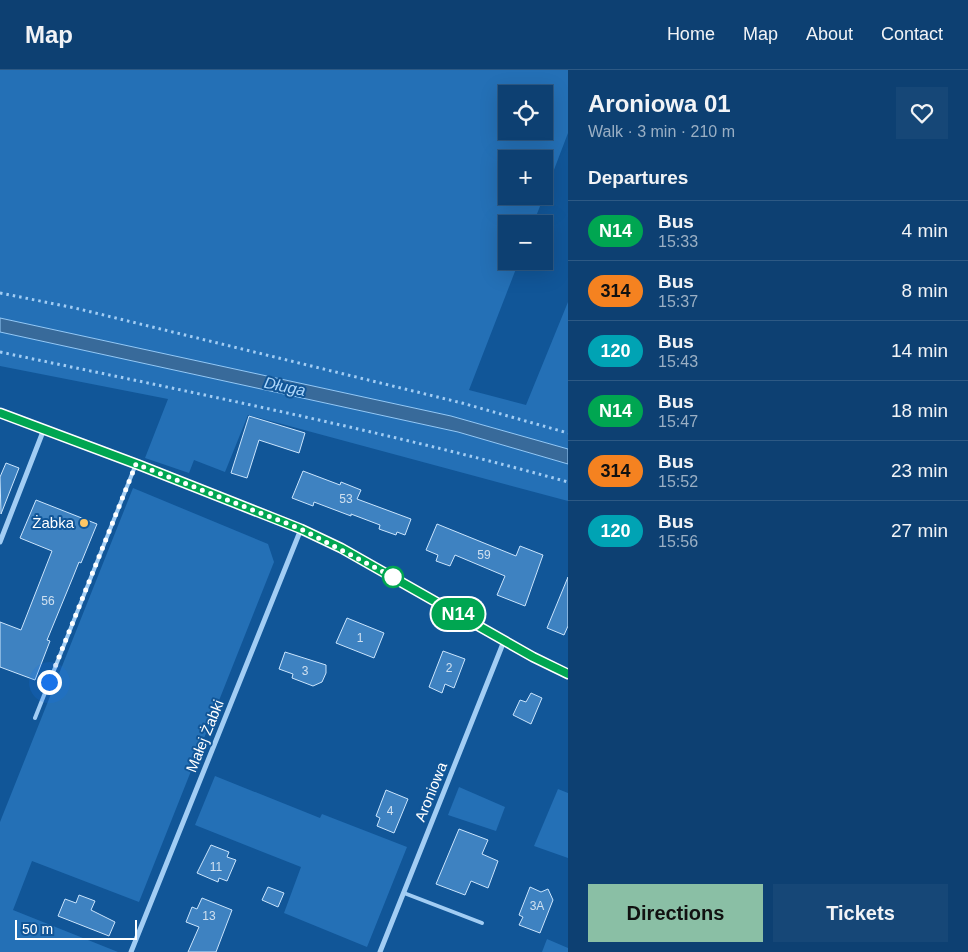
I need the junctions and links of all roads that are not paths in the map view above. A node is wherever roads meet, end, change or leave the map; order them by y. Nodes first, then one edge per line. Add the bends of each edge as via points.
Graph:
1 (0, 413) edge
2 (44, 429) junction
3 (136, 464) junction
4 (301, 529) junction
5 (0, 542) edge
6 (504, 641) junction
7 (568, 674) edge
8 (35, 718) dead end
9 (404, 893) junction
10 (482, 923) dead end
11 (131, 952) edge
12 (380, 952) edge

1 - 2 street
2 - 3 street
2 - 5 street
3 - 4 street
3 - 8 lane
4 - 6 street via 341,548
4 - 11 street, Małej Żabki
6 - 7 street
6 - 9 street, Aroniowa
9 - 10 lane
9 - 12 street, Aroniowa

